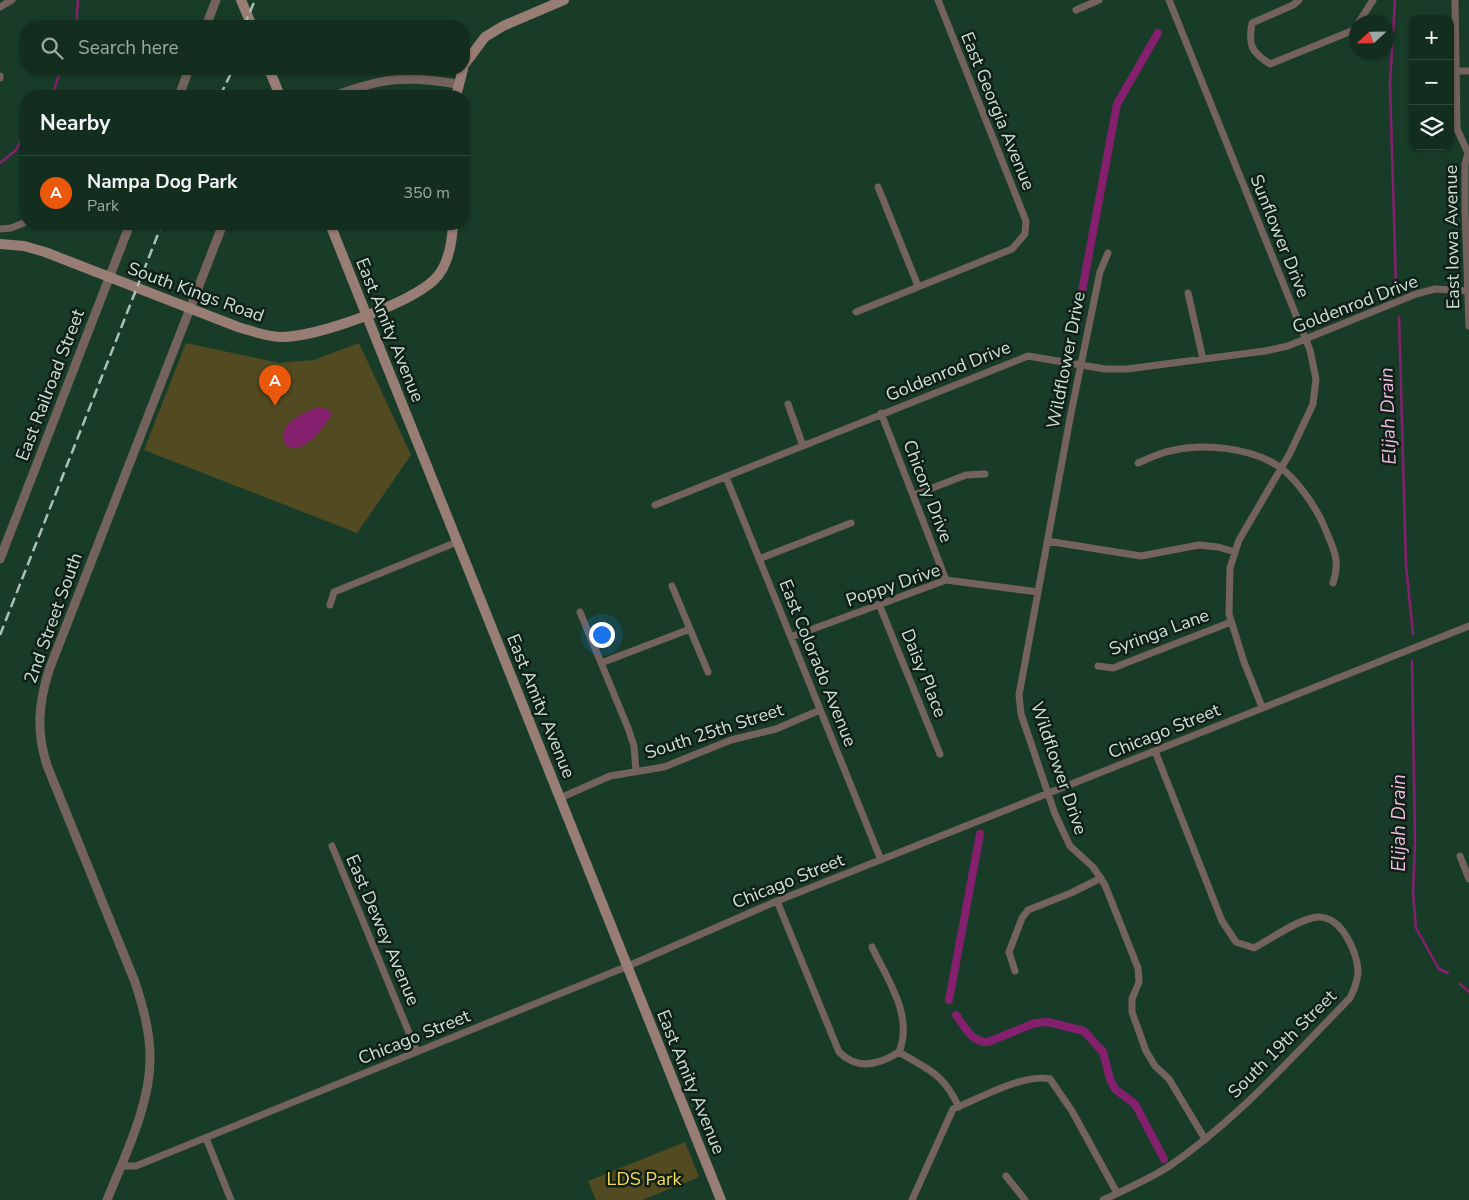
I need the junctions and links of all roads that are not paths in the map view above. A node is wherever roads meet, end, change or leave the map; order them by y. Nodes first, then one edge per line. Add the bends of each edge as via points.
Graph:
1 (12, 0) edge
2 (216, 0) edge
3 (242, 0) edge
4 (564, 0) edge
5 (938, 0) edge
6 (1099, 0) edge
7 (1169, 0) edge
8 (1300, 0) edge
9 (1373, 0) edge
10 (1455, 0) edge
11 (0, 7) edge
12 (1076, 10) dead end
13 (1363, 15) edge
14 (208, 20) edge
15 (250, 20) edge
16 (1349, 32) edge
17 (470, 57) edge
18 (1456, 71) junction
19 (1469, 71) edge
20 (187, 75) edge
21 (271, 75) edge
22 (460, 75) edge
23 (458, 84) junction
24 (181, 90) edge
25 (278, 90) edge
26 (349, 90) edge
27 (457, 90) edge
28 (1468, 152) edge
29 (878, 187) dead end
30 (20, 224) edge
31 (0, 229) edge
32 (128, 230) edge
33 (221, 230) edge
34 (332, 230) edge
35 (452, 230) edge
36 (0, 244) edge
37 (1108, 253) dead end
38 (918, 286) junction
39 (1467, 291) junction
40 (1188, 293) dead end
41 (856, 312) dead end
42 (366, 314) junction
43 (1469, 326) edge
44 (1306, 339) junction
45 (1203, 359) junction
46 (1081, 365) junction
47 (788, 404) dead end
48 (881, 413) junction
49 (803, 446) junction
50 (1138, 463) dead end
51 (1281, 468) junction
52 (985, 474) dead end
53 (726, 477) junction
54 (914, 495) junction
55 (655, 505) dead end
56 (850, 523) dead end
57 (1047, 541) junction
58 (457, 542) junction
59 (1235, 552) junction
60 (0, 559) edge
61 (759, 559) junction
62 (946, 580) junction
63 (1333, 583) dead end
64 (672, 586) dead end
65 (1038, 592) junction
66 (879, 604) junction
67 (330, 605) dead end
68 (580, 612) dead end
69 (1231, 622) junction
70 (1469, 626) edge
71 (690, 629) junction
72 (791, 637) junction
73 (602, 663) junction
74 (1098, 666) dead end
75 (708, 672) dead end
76 (1262, 707) junction
77 (820, 710) junction
78 (1155, 750) junction
79 (940, 754) dead end
80 (636, 771) junction
81 (1048, 793) junction
82 (560, 798) junction
83 (332, 846) dead end
84 (1460, 856) dead end
85 (881, 860) junction
86 (1468, 875) edge
87 (1101, 878) junction
88 (777, 901) junction
89 (872, 947) dead end
90 (628, 966) junction
91 (1015, 971) dead end
92 (417, 1052) junction
93 (899, 1052) junction
94 (959, 1107) junction
95 (206, 1138) junction
96 (1205, 1139) junction
97 (121, 1166) junction
98 (1006, 1176) dead end
99 (1117, 1194) junction
100 (107, 1200) edge
101 (231, 1200) edge
102 (721, 1200) edge
103 (912, 1200) edge
104 (1024, 1200) edge
105 (1103, 1200) edge

1 - 11 street
2 - 14 street
3 - 15 main road
4 - 17 main road via 502,26 485,37
5 - 38 street, East Georgia Avenue via 1026,221 1025,234 1012,249
6 - 12 street
7 - 44 street, Sunflower Drive
8 - 16 street via 1252,23 1249,39 1256,55 1270,64
9 - 13 street
10 - 18 street, East Iowa Avenue
18 - 19 street
18 - 28 street, East Iowa Avenue via 1457,129
20 - 24 street
21 - 25 main road
22 - 23 main road
23 - 26 street via 429,79 387,79
23 - 27 main road
28 - 39 street, East Iowa Avenue via 1464,164
29 - 38 street
30 - 31 street
32 - 60 street, East Railroad Street
33 - 97 street, 2nd Street South via 49,670 38,716 41,748 48,768 135,982 146,1020 150,1059 148,1083
34 - 42 main road, East Amity Avenue
35 - 42 main road, South Kings Road via 446,262 435,280 407,298
36 - 42 main road, South Kings Road via 45,252 261,334 281,337 322,332
37 - 46 street, Wildflower Drive via 1100,272
38 - 41 street
39 - 43 street, East Iowa Avenue
39 - 44 street, Goldenrod Drive via 1435,289 1416,294
40 - 45 street
42 - 58 main road, East Amity Avenue
44 - 45 street, Goldenrod Drive via 1265,351
44 - 51 street, Sunflower Drive via 1316,379 1313,404
45 - 46 street, Goldenrod Drive via 1127,369
46 - 48 street, Goldenrod Drive via 1028,356
46 - 57 street, Wildflower Drive
47 - 49 street
48 - 49 street, Goldenrod Drive
48 - 54 street, Chicory Drive
49 - 53 street, Goldenrod Drive
50 - 51 street via 1169,451 1210,446 1256,456
51 - 59 street, Sunflower Drive
51 - 63 street via 1316,506 1336,555 1338,569
52 - 54 street via 966,475
53 - 55 street, Goldenrod Drive
53 - 61 street, East Colorado Avenue
54 - 62 street, Chicory Drive
56 - 61 street
57 - 59 street via 1141,556 1199,545
57 - 65 street, Wildflower Drive
58 - 67 street via 334,592
58 - 82 main road, East Amity Avenue
59 - 69 street, Sunflower Drive via 1228,592
61 - 72 street, East Colorado Avenue
62 - 65 street, Poppy Drive
62 - 66 street, Poppy Drive
64 - 71 street
65 - 81 street, Wildflower Drive via 1019,695 1021,714
66 - 72 street, Poppy Drive
66 - 79 street, Daisy Place
68 - 73 street
69 - 74 street, Syringa Lane via 1113,668
69 - 76 street, Sunflower Drive
70 - 76 street, Chicago Street
71 - 73 street
71 - 75 street
72 - 77 street, East Colorado Avenue
73 - 80 street via 634,746
76 - 78 street, Chicago Street
77 - 80 street, South 25th Street via 776,729 731,740 664,766
77 - 85 street, East Colorado Avenue
78 - 81 street, Chicago Street
78 - 96 street, South 19th Street via 1222,922 1236,942 1254,948 1314,917 1331,920 1346,933 1357,966 1355,987 1350,998
80 - 82 street, South 25th Street via 610,776
81 - 85 street, Chicago Street
81 - 87 street, Wildflower Drive via 1070,846
82 - 90 main road, East Amity Avenue
83 - 92 street, East Dewey Avenue
84 - 86 street
85 - 88 street, Chicago Street
87 - 91 street via 1028,910 1009,952
87 - 96 street, Wildflower Drive via 1138,968 1132,1012 1146,1051 1154,1066 1169,1079
88 - 90 street, Chicago Street
88 - 93 street via 839,1052 846,1059 872,1064
89 - 93 street via 897,1000 905,1026
90 - 92 street, Chicago Street
90 - 102 main road, East Amity Avenue
92 - 95 street, Chicago Street
93 - 94 street via 934,1072 949,1086
94 - 99 street via 1019,1082 1041,1077 1050,1079 1072,1111
94 - 103 street via 952,1109
95 - 97 street, Chicago Street via 136,1166
95 - 101 street
96 - 99 street, South 19th Street via 1166,1168
97 - 100 street, 2nd Street South
98 - 104 street
99 - 105 street, South 19th Street

